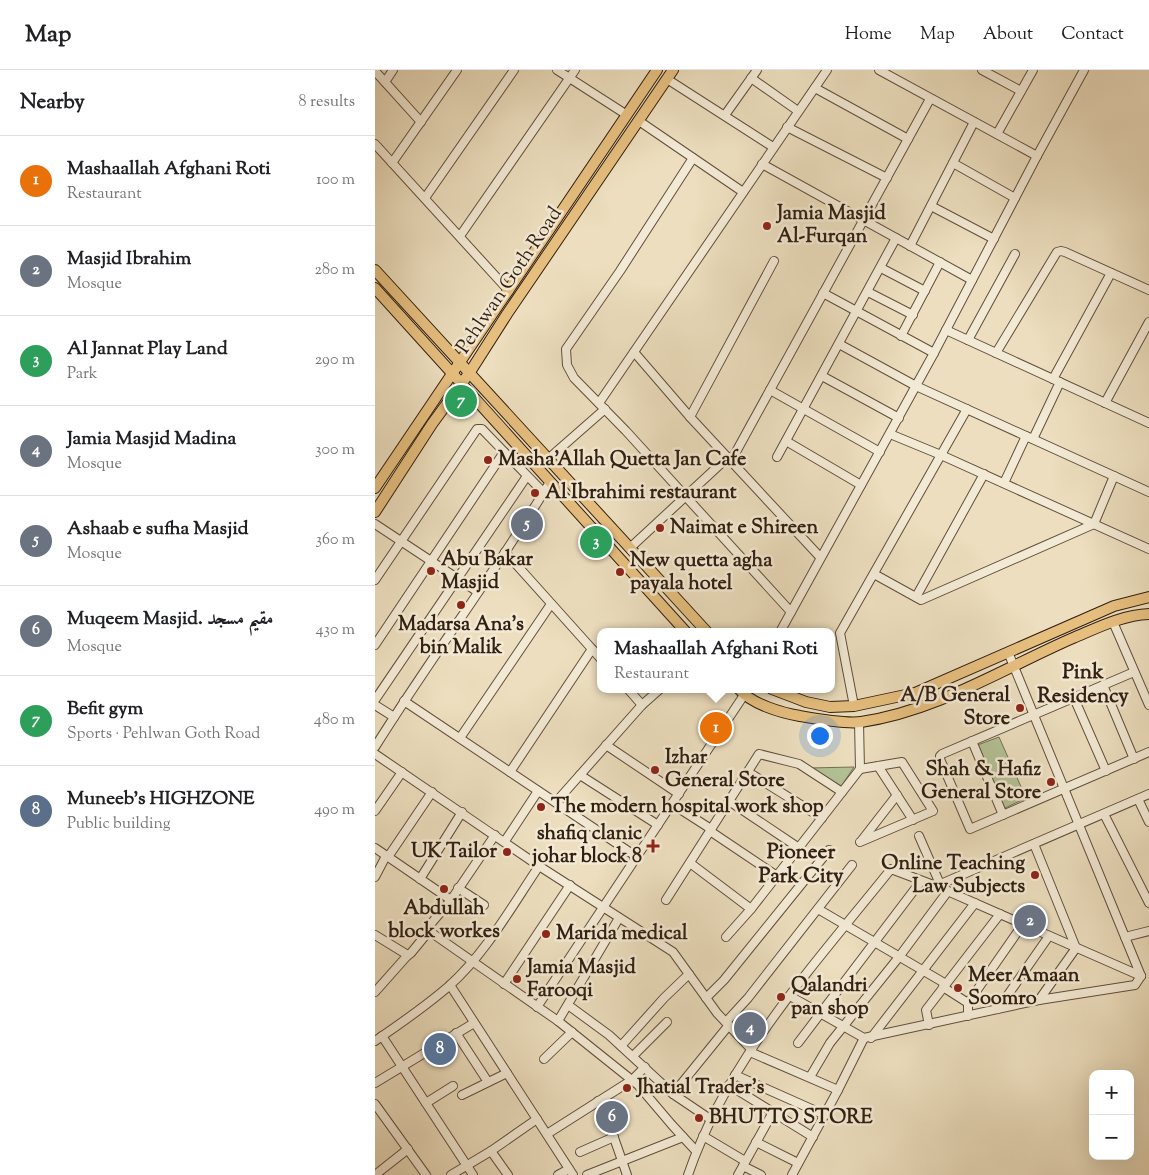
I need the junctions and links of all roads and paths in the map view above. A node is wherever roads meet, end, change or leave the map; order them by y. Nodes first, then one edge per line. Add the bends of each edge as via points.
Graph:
1 (393, 70) edge
2 (457, 70) edge
3 (514, 70) edge
4 (557, 70) edge
5 (575, 70) edge
6 (657, 70) edge
7 (673, 70) edge
8 (757, 70) edge
9 (827, 70) edge
10 (982, 70) edge
11 (1033, 70) edge
12 (1084, 70) edge
13 (375, 71) edge
14 (882, 71) edge
15 (569, 78) junction
16 (751, 78) junction
17 (667, 79) junction
18 (385, 82) junction
19 (815, 88) junction
20 (1021, 91) junction
21 (930, 99) junction
22 (799, 111) junction
23 (627, 115) junction
24 (725, 115) junction
25 (639, 121) junction
26 (421, 122) junction
27 (974, 122) junction
28 (787, 127) junction
29 (997, 134) junction
30 (908, 139) junction
31 (375, 144) edge
32 (773, 147) junction
33 (1037, 156) junction
34 (693, 158) junction
35 (393, 163) junction
36 (953, 163) junction
37 (762, 164) junction
38 (887, 178) junction
39 (743, 192) junction
40 (425, 198) junction
41 (1015, 198) junction
42 (931, 206) junction
43 (863, 220) junction
44 (460, 236) junction
45 (896, 238) junction
46 (994, 239) junction
47 (910, 246) junction
48 (1015, 254) dead end
49 (774, 261) dead end
50 (940, 262) junction
51 (881, 268) junction
52 (375, 270) edge
53 (1111, 273) junction
54 (972, 280) junction
55 (375, 288) edge
56 (1149, 290) edge
57 (509, 291) junction
58 (925, 291) junction
59 (868, 292) junction
60 (823, 293) junction
61 (858, 312) junction
62 (913, 315) junction
63 (1149, 322) edge
64 (946, 330) junction
65 (901, 336) junction
66 (968, 340) junction
67 (839, 344) junction
68 (635, 352) junction
69 (934, 353) junction
70 (996, 353) junction
71 (461, 363) junction
72 (470, 372) junction
73 (453, 374) junction
74 (822, 376) junction
75 (1056, 380) junction
76 (461, 383) junction
77 (916, 386) junction
78 (771, 390) junction
79 (1105, 403) junction
80 (602, 406) junction
81 (803, 409) junction
82 (967, 409) junction
83 (690, 417) junction
84 (899, 418) junction
85 (1149, 423) edge
86 (890, 434) junction
87 (1030, 438) junction
88 (786, 441) junction
89 (504, 452) junction
90 (879, 452) junction
91 (941, 455) junction
92 (777, 457) dead end
93 (548, 459) junction
94 (730, 459) junction
95 (984, 474) junction
96 (527, 476) junction
97 (1113, 476) junction
98 (550, 482) junction
99 (1004, 483) junction
100 (861, 484) junction
101 (375, 488) edge
102 (1149, 492) edge
103 (544, 493) junction
104 (685, 496) junction
105 (375, 512) edge
106 (375, 524) edge
107 (1094, 524) junction
108 (402, 541) junction
109 (631, 547) junction
110 (1149, 549) edge
111 (505, 552) junction
112 (820, 557) junction
113 (431, 561) junction
114 (874, 574) junction
115 (458, 579) junction
116 (375, 580) edge
117 (478, 592) junction
118 (1149, 597) edge
119 (916, 598) junction
120 (551, 604) junction
121 (791, 612) junction
122 (1149, 614) edge
123 (1113, 622) junction
124 (683, 628) edge
125 (703, 628) edge
126 (782, 628) edge
127 (375, 645) edge
128 (592, 649) junction
129 (1008, 652) junction
130 (597, 655) edge
131 (1014, 666) junction
132 (1134, 672) junction
133 (1103, 685) junction
134 (632, 693) edge
135 (656, 693) edge
136 (742, 693) edge
137 (746, 693) edge
138 (782, 693) edge
139 (1074, 698) junction
140 (375, 700) edge
141 (404, 700) junction
142 (375, 705) edge
143 (642, 705) junction
144 (1149, 705) edge
145 (854, 706) junction
146 (1034, 715) junction
147 (393, 717) junction
148 (859, 722) junction
149 (460, 738) junction
150 (972, 741) junction
151 (606, 745) junction
152 (375, 747) edge
153 (1149, 752) edge
154 (375, 754) edge
155 (1135, 758) junction
156 (878, 766) junction
157 (860, 769) junction
158 (1106, 771) junction
159 (402, 772) junction
160 (510, 772) junction
161 (748, 772) junction
162 (580, 775) junction
163 (1064, 789) junction
164 (538, 790) junction
165 (432, 792) junction
166 (842, 792) junction
167 (679, 794) junction
168 (1149, 794) edge
169 (897, 795) junction
170 (1138, 799) junction
171 (729, 801) junction
172 (556, 802) junction
173 (671, 804) junction
174 (375, 811) edge
175 (462, 812) junction
176 (1104, 814) junction
177 (1003, 816) junction
178 (822, 818) junction
179 (913, 820) junction
180 (1149, 822) edge
181 (658, 825) junction
182 (1079, 825) junction
183 (711, 830) junction
184 (495, 834) junction
185 (919, 836) dead end
186 (505, 841) junction
187 (1034, 844) junction
188 (375, 848) edge
189 (799, 848) junction
190 (829, 850) dead end
191 (387, 857) junction
192 (637, 857) junction
193 (690, 862) junction
194 (852, 865) dead end
195 (539, 866) junction
196 (375, 876) edge
197 (777, 876) junction
198 (420, 879) junction
199 (921, 881) junction
200 (570, 885) junction
201 (938, 885) junction
202 (458, 888) junction
203 (1146, 888) edge
204 (948, 891) junction
205 (451, 900) junction
206 (666, 900) dead end
207 (975, 903) junction
208 (1149, 903) edge
209 (484, 905) dead end
210 (603, 906) junction
211 (751, 909) junction
212 (818, 909) junction
213 (1001, 914) junction
214 (619, 918) junction
215 (1023, 924) junction
216 (846, 926) junction
217 (429, 931) junction
218 (1149, 931) edge
219 (375, 935) edge
220 (1049, 936) junction
221 (726, 937) dead end
222 (1125, 937) junction
223 (875, 942) junction
224 (1076, 948) junction
225 (407, 956) junction
226 (899, 957) junction
227 (472, 961) junction
228 (923, 970) junction
229 (689, 974) junction
230 (1141, 976) junction
231 (504, 984) junction
232 (450, 985) junction
233 (945, 985) junction
234 (375, 992) edge
235 (790, 996) junction
236 (706, 998) junction
237 (1039, 1000) junction
238 (968, 1004) junction
239 (568, 1005) junction
240 (537, 1007) junction
241 (998, 1009) junction
242 (820, 1013) junction
243 (968, 1016) junction
244 (558, 1021) junction
245 (667, 1022) dead end
246 (474, 1023) junction
247 (727, 1024) junction
248 (929, 1025) junction
249 (843, 1026) junction
250 (572, 1032) junction
251 (456, 1034) junction
252 (867, 1038) junction
253 (378, 1039) edge
254 (798, 1042) dead end
255 (621, 1046) junction
256 (751, 1051) junction
257 (633, 1056) junction
258 (544, 1059) dead end
259 (402, 1066) junction
260 (645, 1067) junction
261 (507, 1073) junction
262 (735, 1075) junction
263 (810, 1077) junction
264 (632, 1080) junction
265 (488, 1082) junction
266 (375, 1083) edge
267 (729, 1085) junction
268 (453, 1086) dead end
269 (838, 1090) junction
270 (673, 1094) junction
271 (462, 1095) dead end
272 (598, 1101) junction
273 (426, 1103) junction
274 (375, 1104) edge
275 (773, 1112) junction
276 (825, 1114) junction
277 (537, 1118) junction
278 (710, 1120) junction
279 (547, 1134) junction
280 (703, 1136) junction
281 (813, 1136) junction
282 (614, 1137) junction
283 (683, 1137) junction
284 (756, 1142) junction
285 (408, 1149) junction
286 (491, 1151) junction
287 (697, 1151) junction
288 (580, 1152) dead end
289 (623, 1162) junction
290 (798, 1163) junction
291 (744, 1164) junction
292 (467, 1166) junction
293 (571, 1172) edge
294 (375, 1175) edge
295 (426, 1175) edge
296 (451, 1175) edge
297 (473, 1175) edge
298 (508, 1175) edge
299 (558, 1175) edge
300 (587, 1175) edge
301 (627, 1175) edge
302 (688, 1175) edge
303 (737, 1175) edge
304 (761, 1175) edge
305 (792, 1175) edge

1 - 18 street
2 - 26 street
3 - 40 street
4 - 15 street
5 - 15 street
6 - 23 main road, Pehlwan Goth Road
7 - 17 main road, Pehlwan Goth Road
8 - 16 street
9 - 19 street
10 - 20 street
11 - 20 street
12 - 33 street
13 - 18 street
14 - 21 street
15 - 23 street
15 - 44 street
16 - 22 street
16 - 24 street
17 - 24 street
17 - 25 main road, Pehlwan Goth Road
18 - 26 street
19 - 22 street
19 - 30 street
20 - 29 street
21 - 27 street
21 - 30 street
22 - 28 street
23 - 57 main road, Pehlwan Goth Road
24 - 32 street
25 - 34 street
25 - 72 main road, Pehlwan Goth Road
26 - 35 street
27 - 29 street
27 - 36 street
28 - 32 street
28 - 38 street
29 - 33 street
30 - 38 street
31 - 35 street
32 - 37 street
33 - 41 street
34 - 39 street
34 - 80 street via 566,349 567,365 574,378
35 - 40 street
36 - 41 street
36 - 42 street
37 - 39 street
37 - 43 street
38 - 43 street
39 - 68 street
40 - 44 street
41 - 46 street
42 - 46 street
42 - 47 street
43 - 45 street
43 - 60 street
44 - 57 street
45 - 47 street
45 - 51 street
46 - 54 street
47 - 50 street
48 - 66 street
49 - 83 street
50 - 54 street
50 - 58 street
51 - 58 street
51 - 59 street
52 - 71 main road
53 - 56 street
53 - 70 street via 1065,252 1057,252
53 - 75 street
54 - 64 street
55 - 73 main road
57 - 71 main road, Pehlwan Goth Road
58 - 62 street
59 - 61 street
59 - 62 street
60 - 61 street
60 - 78 street
61 - 65 street
61 - 67 street
62 - 65 street
63 - 79 street
64 - 66 street
64 - 69 street
65 - 69 street
66 - 70 street
67 - 74 street
67 - 77 street
68 - 80 street
68 - 83 street
69 - 77 street
70 - 75 street
71 - 72 main road
71 - 73 main road, Pehlwan Goth Road
72 - 76 main road, Pehlwan Goth Road
72 - 93 main road
73 - 76 main road
73 - 101 main road, Pehlwan Goth Road
74 - 81 street
74 - 84 street
75 - 79 street
75 - 87 street
76 - 98 main road
76 - 105 main road, Pehlwan Goth Road
77 - 82 street
77 - 84 street
78 - 81 street
78 - 94 street
79 - 85 street
80 - 93 street
80 - 104 street
81 - 88 street
81 - 90 street
82 - 87 street
82 - 91 street
83 - 94 street
84 - 86 street
86 - 90 street
86 - 91 street
87 - 97 street
87 - 99 street
88 - 92 street
88 - 100 street
89 - 96 street
89 - 108 street via 482,429 475,430
89 - 113 street
90 - 100 street
91 - 95 street
91 - 114 street
93 - 109 main road
94 - 104 street
94 - 112 street
95 - 99 street
95 - 119 street
96 - 103 street
96 - 115 street
97 - 102 street
97 - 107 street
98 - 103 street
98 - 124 main road
99 - 107 street
100 - 112 street
103 - 111 street
104 - 109 street
104 - 121 street
106 - 108 street
107 - 110 street
107 - 119 street via 921,600
108 - 113 street
108 - 116 street
109 - 125 main road
111 - 117 street
111 - 120 street
112 - 121 street
113 - 115 street
113 - 127 street
114 - 119 street
114 - 145 street via 840,633
115 - 117 street
115 - 140 street
117 - 141 street
118 - 129 main road via 1114,606
120 - 128 street
120 - 149 street
121 - 126 street
122 - 123 main road
123 - 131 main road
123 - 132 street
128 - 130 street
128 - 160 street
129 - 131 street
129 - 145 main road via 915,694
131 - 146 street
131 - 148 main road via 919,708
132 - 133 street
132 - 144 street
133 - 139 street
133 - 155 street
134 - 143 street
135 - 143 street
136 - 167 street
137 - 148 main road via 781,713
138 - 145 main road via 830,707
139 - 146 street
139 - 158 street
141 - 147 street
141 - 149 street
142 - 147 street
143 - 151 street
146 - 150 street
146 - 163 street
147 - 152 street
148 - 157 street
149 - 160 street
150 - 177 street
150 - 177 street via 942,754 940,760 970,829
151 - 162 street
151 - 167 street
153 - 155 street
154 - 159 street
155 - 158 street
156 - 157 street
156 - 169 street
156 - 179 street via 902,762 933,811
157 - 166 street
158 - 163 street
159 - 165 street
159 - 174 street
160 - 164 street
161 - 166 street via 759,754 799,764
161 - 171 street
161 - 178 street
162 - 172 street
162 - 181 street
163 - 177 street
163 - 182 street
164 - 172 street
164 - 186 street
165 - 175 street
165 - 191 street
166 - 178 street
167 - 173 street
168 - 170 street
169 - 179 street
169 - 179 street via 860,842
170 - 176 street
170 - 180 street
171 - 183 street
171 - 189 street
172 - 192 street
173 - 181 street
173 - 183 street
175 - 184 street
175 - 198 street
176 - 182 street
176 - 203 street
178 - 189 street
181 - 192 street
182 - 187 street
182 - 222 street
183 - 193 street
183 - 197 street
184 - 186 street
184 - 202 street
185 - 201 street
186 - 195 street
187 - 201 street
187 - 224 street
188 - 191 street
189 - 197 street
190 - 236 street
191 - 196 street
191 - 198 street
192 - 210 street
193 - 206 street
193 - 211 street
194 - 212 street
195 - 200 street
195 - 227 street
197 - 211 street
198 - 205 street
199 - 201 street
199 - 216 street via 891,869
199 - 223 street
200 - 210 street
200 - 231 street
201 - 204 street
202 - 205 street
202 - 209 street
203 - 208 street
204 - 207 street
204 - 226 street
205 - 217 street via 429,926
207 - 213 street
207 - 228 street
210 - 214 street
210 - 240 street
211 - 221 street
212 - 216 street
212 - 247 street
213 - 215 street
213 - 233 street
214 - 229 street via 673,952
214 - 239 street
215 - 220 street
215 - 238 street
216 - 223 street
216 - 235 street
217 - 225 street
217 - 227 street
218 - 222 street
219 - 225 street
220 - 224 street
220 - 241 street
222 - 230 street
223 - 226 street
223 - 242 street
224 - 230 street
224 - 237 street
225 - 234 street
226 - 228 street
226 - 249 street
227 - 231 street
227 - 232 street
228 - 233 street
228 - 252 street
229 - 236 street
229 - 255 street
230 - 237 street via 1135,984
231 - 240 street
232 - 246 street
232 - 253 street
233 - 238 street
233 - 248 street via 926,1010
235 - 242 street
235 - 256 street
236 - 247 street
237 - 241 street
238 - 243 street
239 - 244 street
239 - 255 street
240 - 244 street
241 - 243 street
242 - 249 street
242 - 254 street
243 - 248 street
244 - 250 street
245 - 257 street
246 - 251 street
246 - 261 street
247 - 256 street
247 - 270 street
248 - 252 street
249 - 252 street
249 - 263 street
250 - 258 street
250 - 264 street
251 - 259 street
251 - 265 street
252 - 269 street
253 - 259 street
255 - 257 street
256 - 262 street
256 - 263 street
257 - 260 street
259 - 266 street
259 - 273 street
260 - 264 street
260 - 270 street
261 - 265 street
261 - 277 street
262 - 267 street
262 - 276 street
263 - 269 street
264 - 272 street
264 - 283 street
265 - 271 street
267 - 275 street
267 - 278 street
268 - 273 street
269 - 276 street
270 - 278 street
272 - 279 street
272 - 282 street
273 - 292 street
274 - 285 street
275 - 281 street
275 - 284 street
276 - 281 street
277 - 279 street
277 - 286 street
278 - 280 street
279 - 293 street
280 - 287 street
280 - 291 street
281 - 290 street
282 - 288 street
282 - 289 street
283 - 287 street
283 - 289 street
284 - 290 street
284 - 291 street
285 - 294 street
285 - 295 street
286 - 292 street
286 - 298 street
287 - 302 street
289 - 300 street
289 - 301 street
290 - 305 street
291 - 303 street
291 - 304 street
292 - 296 street
292 - 297 street
293 - 299 street

